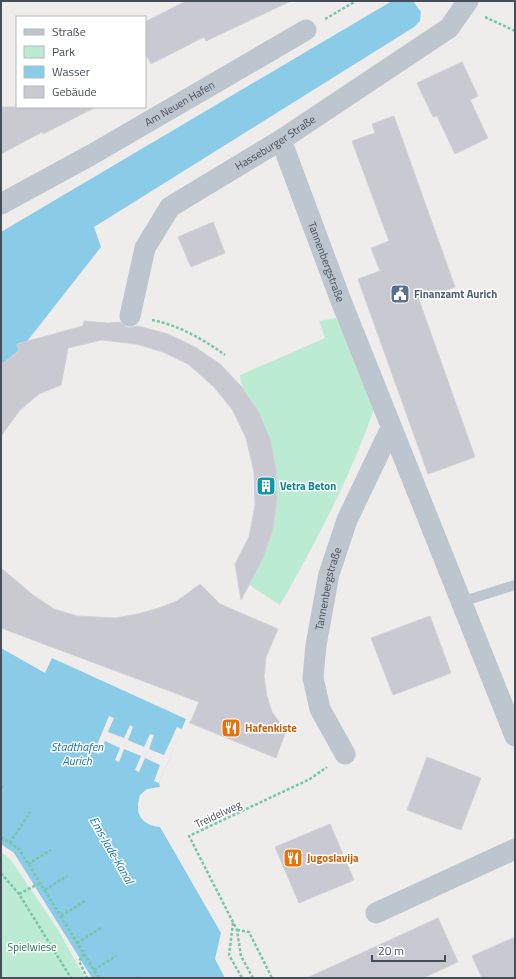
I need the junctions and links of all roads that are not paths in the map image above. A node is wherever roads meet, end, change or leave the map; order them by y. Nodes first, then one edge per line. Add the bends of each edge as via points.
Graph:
1 (468, 1) edge
2 (306, 30) road end
3 (281, 140) junction
4 (1, 204) edge
5 (130, 316) road end
6 (391, 428) junction
7 (515, 585) edge
8 (461, 602) junction
9 (515, 736) edge
10 (345, 754) road end
11 (515, 849) edge
12 (376, 913) dead end

1 - 3 street, Hasseburger Straße via 449,28
2 - 4 street, Am Neuen Hafen via 91,155
3 - 5 street, Hasseburger Straße via 170,207 145,248
3 - 6 street, Tannenbergstraße via 340,301
6 - 8 street, Tannenbergstraße
6 - 10 street, Tannenbergstraße via 347,520 329,574 316,645 313,678 320,709
7 - 8 lane
8 - 9 street, Tannenbergstraße
11 - 12 street

